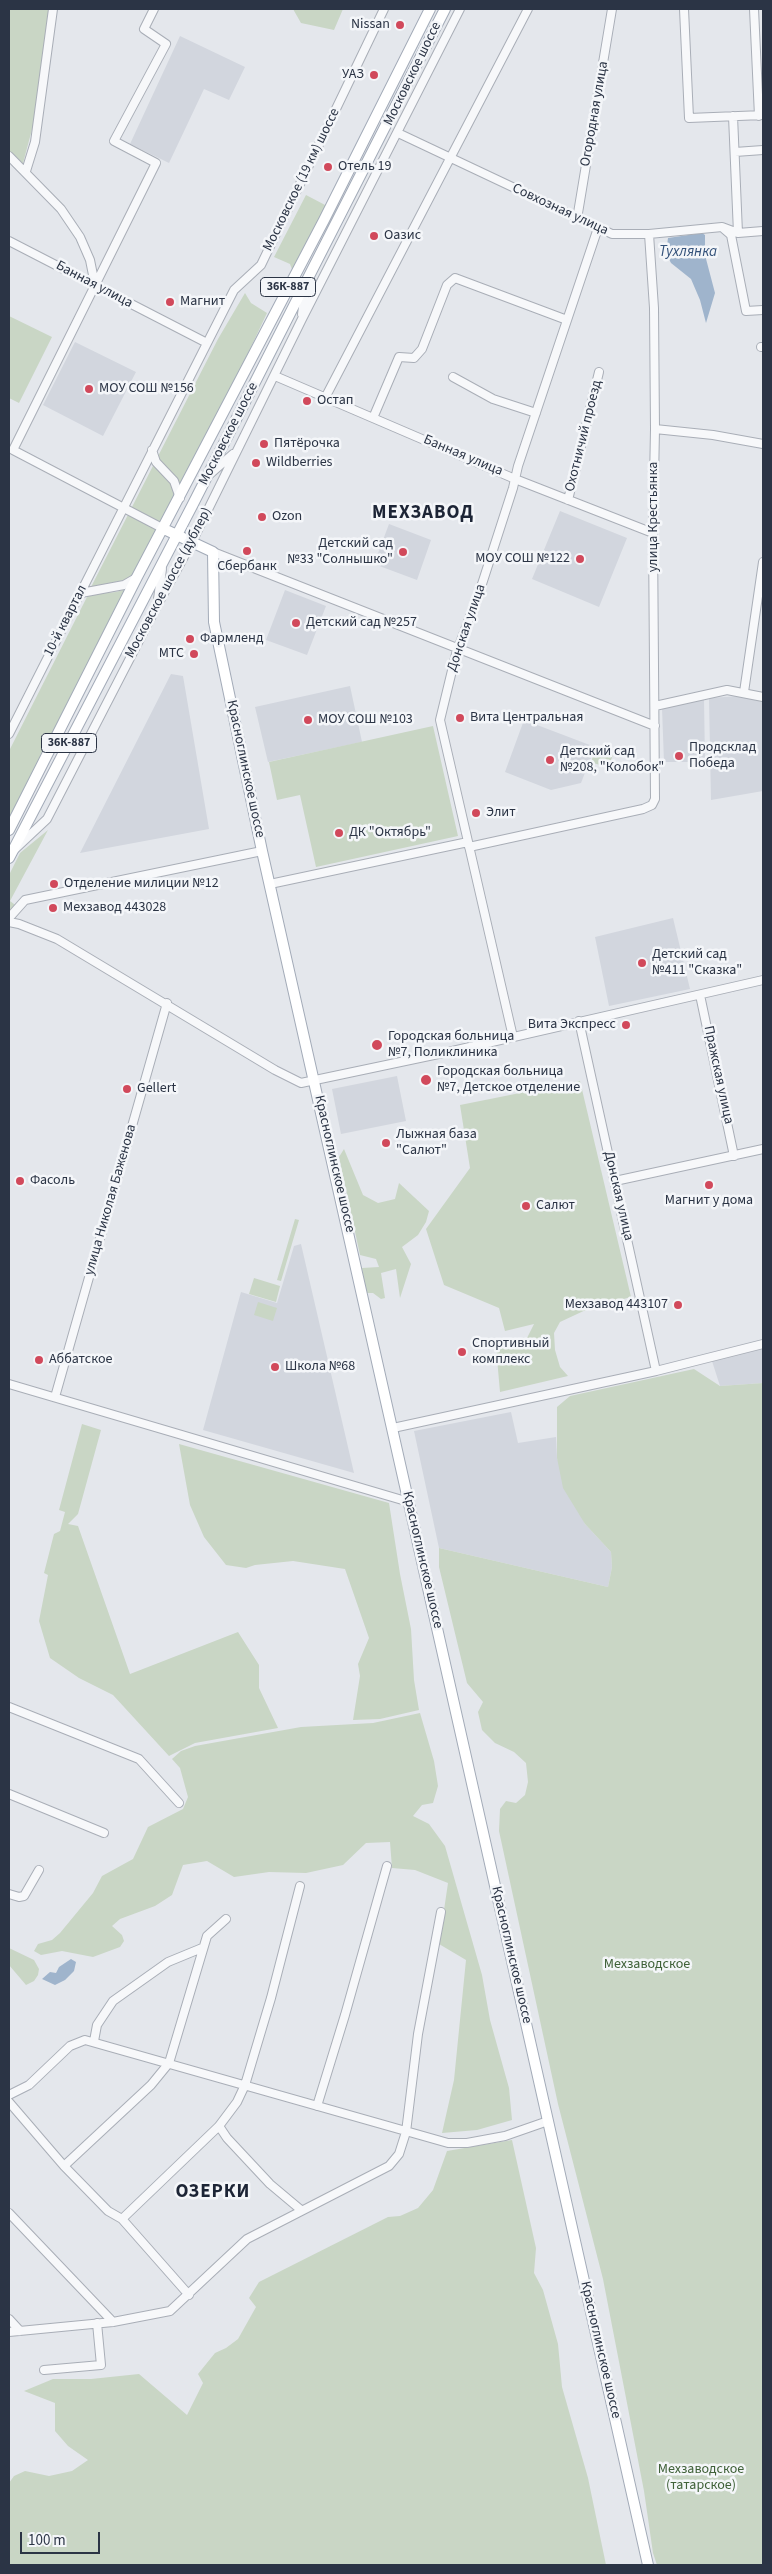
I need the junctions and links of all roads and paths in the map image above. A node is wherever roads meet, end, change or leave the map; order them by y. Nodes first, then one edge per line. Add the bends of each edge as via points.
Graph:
1 (53, 9) edge
2 (154, 9) edge
3 (384, 9) edge
4 (430, 9) edge
5 (445, 9) edge
6 (460, 9) edge
7 (528, 9) edge
8 (612, 9) edge
9 (684, 9) edge
10 (754, 9) edge
11 (761, 115) edge
12 (733, 116) junction
13 (398, 133) junction
14 (362, 145) junction
15 (763, 150) edge
16 (373, 151) junction
17 (735, 152) junction
18 (9, 156) edge
19 (450, 158) junction
20 (354, 162) junction
21 (365, 166) junction
22 (26, 171) junction
23 (577, 218) junction
24 (722, 227) junction
25 (598, 228) junction
26 (763, 231) edge
27 (738, 233) junction
28 (649, 234) junction
29 (9, 241) edge
30 (306, 280) junction
31 (95, 285) junction
32 (763, 310) edge
33 (302, 319) junction
34 (567, 320) junction
35 (207, 343) junction
36 (599, 372) dead end
37 (275, 376) junction
38 (453, 377) dead end
39 (325, 398) junction
40 (536, 413) junction
41 (373, 418) junction
42 (655, 429) junction
43 (763, 444) edge
44 (152, 450) junction
45 (236, 451) junction
46 (207, 477) junction
47 (515, 479) junction
48 (180, 498) junction
49 (568, 500) junction
50 (122, 508) junction
51 (164, 529) junction
52 (653, 533) junction
53 (176, 535) junction
54 (192, 542) junction
55 (213, 552) junction
56 (763, 562) edge
57 (162, 563) junction
58 (137, 577) junction
59 (81, 593) junction
60 (760, 602) edge
61 (158, 604) junction
62 (458, 649) junction
63 (744, 692) junction
64 (763, 697) edge
65 (655, 706) junction
66 (655, 726) junction
67 (9, 734) edge
68 (9, 830) edge
69 (469, 844) junction
70 (262, 851) junction
71 (10, 855) edge
72 (270, 884) junction
73 (9, 918) edge
74 (9, 922) edge
75 (763, 980) edge
76 (700, 995) junction
77 (167, 1003) junction
78 (578, 1021) junction
79 (513, 1037) junction
80 (315, 1080) junction
81 (763, 1149) edge
82 (734, 1156) junction
83 (615, 1181) junction
84 (763, 1344) edge
85 (656, 1371) junction
86 (9, 1384) edge
87 (55, 1398) junction
88 (393, 1428) junction
89 (408, 1502) junction
90 (9, 1707) edge
91 (9, 1794) edge
92 (180, 1803) dead end
93 (104, 1833) dead end
94 (387, 1866) dead end
95 (40, 1870) dead end
96 (300, 1886) dead end
97 (9, 1894) edge
98 (441, 1912) dead end
99 (226, 1919) dead end
100 (202, 1948) junction
101 (94, 2041) junction
102 (169, 2063) junction
103 (245, 2085) junction
104 (9, 2095) edge
105 (9, 2102) edge
106 (317, 2106) junction
107 (548, 2121) junction
108 (219, 2126) junction
109 (406, 2132) junction
110 (64, 2166) junction
111 (301, 2210) junction
112 (9, 2213) edge
113 (122, 2219) junction
114 (189, 2294) junction
115 (9, 2319) edge
116 (113, 2322) junction
117 (97, 2323) junction
118 (20, 2331) junction
119 (9, 2332) edge
120 (44, 2370) dead end
121 (648, 2565) edge

1 - 22 street via 36,132
2 - 31 street via 144,29 166,44 114,140 156,163
3 - 35 street, Московское (19 км) шоссе via 261,265 234,290
4 - 14 main road, Московское шоссе / 36К-887
5 - 16 main road, Московское шоссе / 36К-887
6 - 13 street, Московское шоссе (дублер)
7 - 19 street
8 - 23 street, Огородная улица
9 - 12 street via 689,118
10 - 11 street
11 - 12 street
12 - 17 street
13 - 19 street, Совхозная улица
13 - 33 street, Московское шоссе (дублер)
14 - 16 main road via 364,152
14 - 20 main road, Московское шоссе / 36К-887
15 - 17 street
16 - 21 main road, Московское шоссе / 36К-887
17 - 27 street
18 - 22 street
19 - 23 street, Совхозная улица
19 - 39 street
20 - 21 main road via 361,160
20 - 48 main road, Московское шоссе / 36К-887
21 - 30 main road, Московское шоссе / 36К-887
22 - 31 street via 61,209 80,237 90,260
23 - 25 street, Совхозная улица
24 - 27 street, Совхозная улица
24 - 28 street, Совхозная улица
24 - 32 street via 731,236 746,311
25 - 28 street, Совхозная улица via 624,236
25 - 34 street, Донская улица
26 - 27 street, Совхозная улица
28 - 42 street, улица Крестьянка via 654,308
29 - 31 street, Банная улица
30 - 33 street
30 - 46 main road, Московское шоссе / 36К-887
31 - 35 street, Банная улица
31 - 50 street via 13,450
33 - 37 street, Московское шоссе (дублер)
34 - 40 street, Донская улица
34 - 41 street via 455,278 447,285 422,349 414,358 399,357
35 - 44 street, Московское (19 км) шоссе
36 - 49 street, Охотничий проезд
37 - 39 street, Банная улица
37 - 45 street, Московское шоссе (дублер)
38 - 40 street via 492,399
39 - 41 street, Банная улица
40 - 47 street, Донская улица
41 - 47 street, Банная улица
42 - 43 street
42 - 52 street, улица Крестьянка
44 - 48 street via 156,462 174,481
44 - 50 street, 10-й квартал
45 - 46 street
45 - 54 street, Московское шоссе (дублер)
46 - 53 main road, Московское шоссе / 36К-887
47 - 49 street, Банная улица
47 - 62 street, Донская улица
48 - 51 main road, Московское шоссе / 36К-887
49 - 52 street, Банная улица
50 - 51 street
50 - 59 street, 10-й квартал
51 - 53 main road
51 - 58 main road, Московское шоссе / 36К-887
52 - 65 street, улица Крестьянка
53 - 54 main road
53 - 57 main road, Московское шоссе / 36К-887
54 - 55 main road
54 - 61 street, Московское шоссе (дублер)
55 - 62 street
55 - 70 main road, Красноглинское шоссе via 214,622
56 - 60 street
57 - 61 street
57 - 71 main road, Московское шоссе / 36К-887
58 - 59 street via 124,585
58 - 68 main road, Московское шоссе / 36К-887
59 - 67 street, 10-й квартал
60 - 63 street
61 - 71 street, Московское шоссе (дублер) via 46,819
62 - 66 street
62 - 69 street, Донская улица via 440,720
63 - 64 street
63 - 65 street via 726,690
65 - 66 street, улица Крестьянка
66 - 69 street, улица Крестьянка via 655,799 652,805
69 - 72 street
69 - 79 street, Донская улица
70 - 72 main road, Красноглинское шоссе
70 - 73 street via 25,900
72 - 80 main road, Красноглинское шоссе
74 - 77 street via 57,939
75 - 76 street
76 - 78 street
76 - 82 street, Пражская улица
77 - 80 street via 291,1080 301,1083
77 - 87 street, улица Николая Баженова
78 - 79 street
78 - 83 street, Донская улица
79 - 80 street
80 - 88 main road, Красноглинское шоссе
81 - 82 street
82 - 83 street
83 - 85 street, Донская улица
84 - 85 street
85 - 88 street
86 - 87 street
87 - 89 street
88 - 89 main road, Красноглинское шоссе
89 - 107 main road, Красноглинское шоссе
90 - 92 street via 139,1759
91 - 93 street
94 - 106 street
95 - 97 street via 24,1896
96 - 103 street
98 - 109 street via 418,2034
99 - 100 street via 207,1936
100 - 101 street via 168,1962 113,2001 97,2025
100 - 102 street
101 - 102 street
101 - 104 street via 85,2040 70,2046 37,2079
102 - 103 street
102 - 110 street via 151,2085
103 - 106 street
103 - 108 street
105 - 110 street
106 - 109 street
107 - 109 street via 505,2136 467,2143 448,2143
107 - 121 main road, Красноглинское шоссе
108 - 111 street via 270,2184
108 - 113 street
109 - 111 street via 399,2154 389,2166
110 - 113 street via 108,2211
111 - 114 street via 246,2239
112 - 116 street
113 - 114 street
114 - 116 street via 170,2311
115 - 118 street
116 - 117 street
117 - 118 street
117 - 120 street via 101,2366
118 - 119 street

